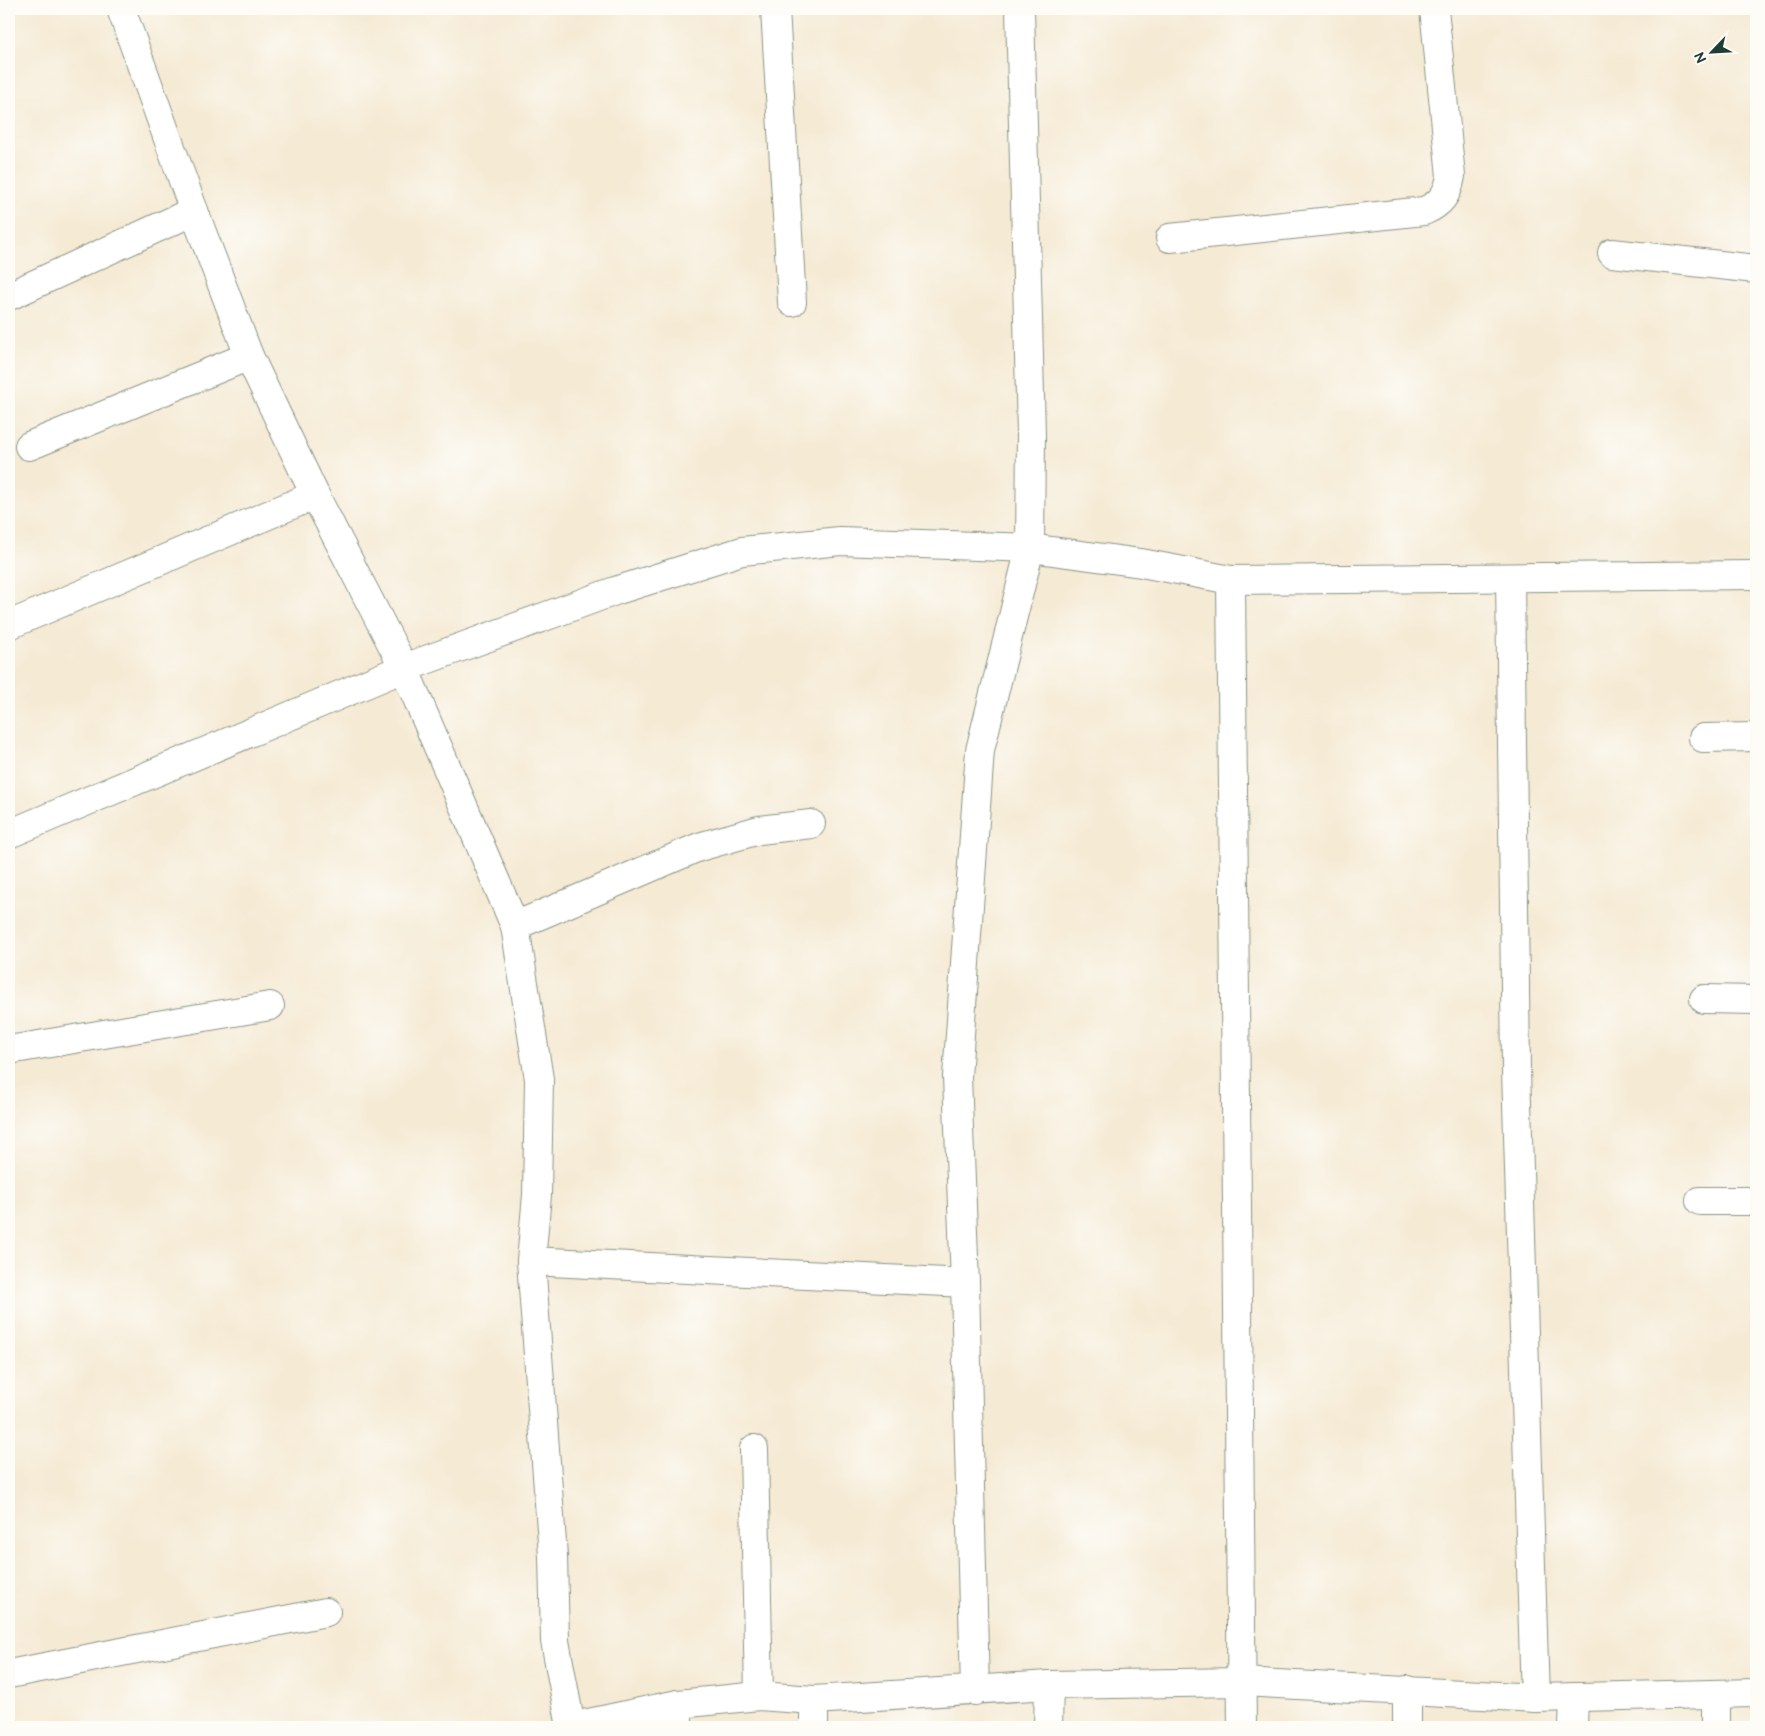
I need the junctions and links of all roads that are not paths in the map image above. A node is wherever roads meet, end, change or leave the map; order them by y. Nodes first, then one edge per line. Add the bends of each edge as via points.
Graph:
1 (121, 9) edge
2 (775, 9) edge
3 (1020, 9) edge
4 (1434, 9) edge
5 (194, 211) junction
6 (1170, 238) dead end
7 (1612, 253) dead end
8 (1756, 269) edge
9 (9, 296) edge
10 (792, 302) dead end
11 (250, 356) junction
12 (29, 446) dead end
13 (315, 495) junction
14 (1030, 548) junction
15 (1756, 575) edge
16 (1510, 578) junction
17 (1231, 580) junction
18 (9, 625) edge
19 (404, 668) junction
20 (1756, 737) edge
21 (1703, 738) dead end
22 (811, 824) dead end
23 (9, 834) edge
24 (515, 926) junction
25 (1704, 999) dead end
26 (1756, 1000) edge
27 (270, 1006) dead end
28 (9, 1050) edge
29 (1700, 1201) dead end
30 (1756, 1202) edge
31 (531, 1261) junction
32 (965, 1283) junction
33 (754, 1449) dead end
34 (326, 1612) dead end
35 (9, 1674) edge
36 (1243, 1682) junction
37 (1049, 1685) junction
38 (1407, 1690) junction
39 (974, 1691) junction
40 (1756, 1693) edge
41 (1716, 1695) junction
42 (759, 1696) junction
43 (1574, 1697) junction
44 (1535, 1698) junction
45 (814, 1700) junction
46 (678, 1716) edge
47 (570, 1727) edge
48 (814, 1727) edge
49 (1048, 1727) edge
50 (1242, 1727) edge
51 (1407, 1727) edge
52 (1573, 1727) edge
53 (1716, 1727) edge

1 - 5 street
2 - 10 street
3 - 14 street via 1031,434
4 - 6 street via 1451,176 1444,198 1435,206 1424,211
5 - 9 street
5 - 11 street
7 - 8 street
11 - 12 street
11 - 13 street
13 - 18 street
13 - 19 street
14 - 17 street via 1141,563
14 - 19 street via 840,541 742,551 615,591
14 - 32 street via 980,750 957,1077
15 - 16 street
16 - 17 street
16 - 44 street via 1516,1070
17 - 36 street
19 - 23 street
19 - 24 street
20 - 21 street
22 - 24 street via 759,830 700,847
24 - 31 street via 539,1079
25 - 26 street
27 - 28 street
29 - 30 street
31 - 32 street
31 - 47 street via 553,1556 555,1641
32 - 39 street
33 - 42 street
34 - 35 street
36 - 37 street
36 - 38 street
36 - 50 street
37 - 39 street
37 - 49 street
38 - 44 street
38 - 51 street
39 - 45 street
40 - 41 street
41 - 43 street
41 - 53 street
42 - 45 street
42 - 46 street
43 - 44 street
43 - 52 street
45 - 48 street
46 - 47 street

